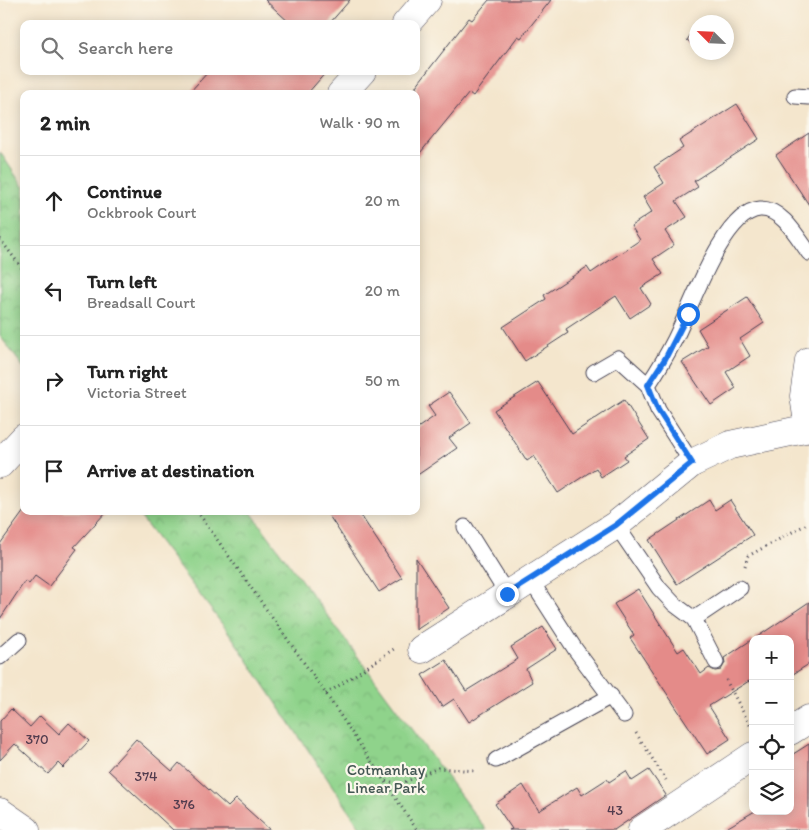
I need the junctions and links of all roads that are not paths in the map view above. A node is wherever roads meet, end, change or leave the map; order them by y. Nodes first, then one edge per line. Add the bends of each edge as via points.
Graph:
1 (428, 0) edge
2 (410, 20) edge
3 (358, 75) edge
4 (345, 90) edge
5 (809, 253) edge
6 (809, 361) edge
7 (594, 372) dead end
8 (648, 385) junction
9 (809, 428) edge
10 (20, 442) edge
11 (692, 463) junction
12 (0, 464) edge
13 (616, 525) junction
14 (465, 527) dead end
15 (530, 579) junction
16 (740, 588) road end
17 (507, 594) junction
18 (694, 619) junction
19 (19, 640) dead end
20 (422, 649) road end
21 (0, 657) edge
22 (716, 662) road end
23 (611, 696) junction
24 (624, 716) road end
25 (809, 719) edge
26 (794, 728) edge
27 (749, 759) edge
28 (496, 760) road end
29 (0, 812) edge
30 (26, 830) edge
31 (642, 830) edge

1 - 2 street
3 - 4 street
5 - 8 lane via 789,226 770,210 751,212 740,220 717,248 676,338
6 - 9 street via 804,396
7 - 8 lane via 618,358
8 - 11 lane via 658,410
9 - 11 street via 730,445
10 - 12 street
11 - 13 street
13 - 15 street
13 - 18 lane via 658,588
14 - 17 lane
15 - 17 street
15 - 23 lane via 575,649
16 - 18 lane
17 - 20 street
18 - 22 lane
19 - 21 lane
23 - 24 lane
23 - 28 lane
25 - 26 street
27 - 31 street
29 - 30 street

